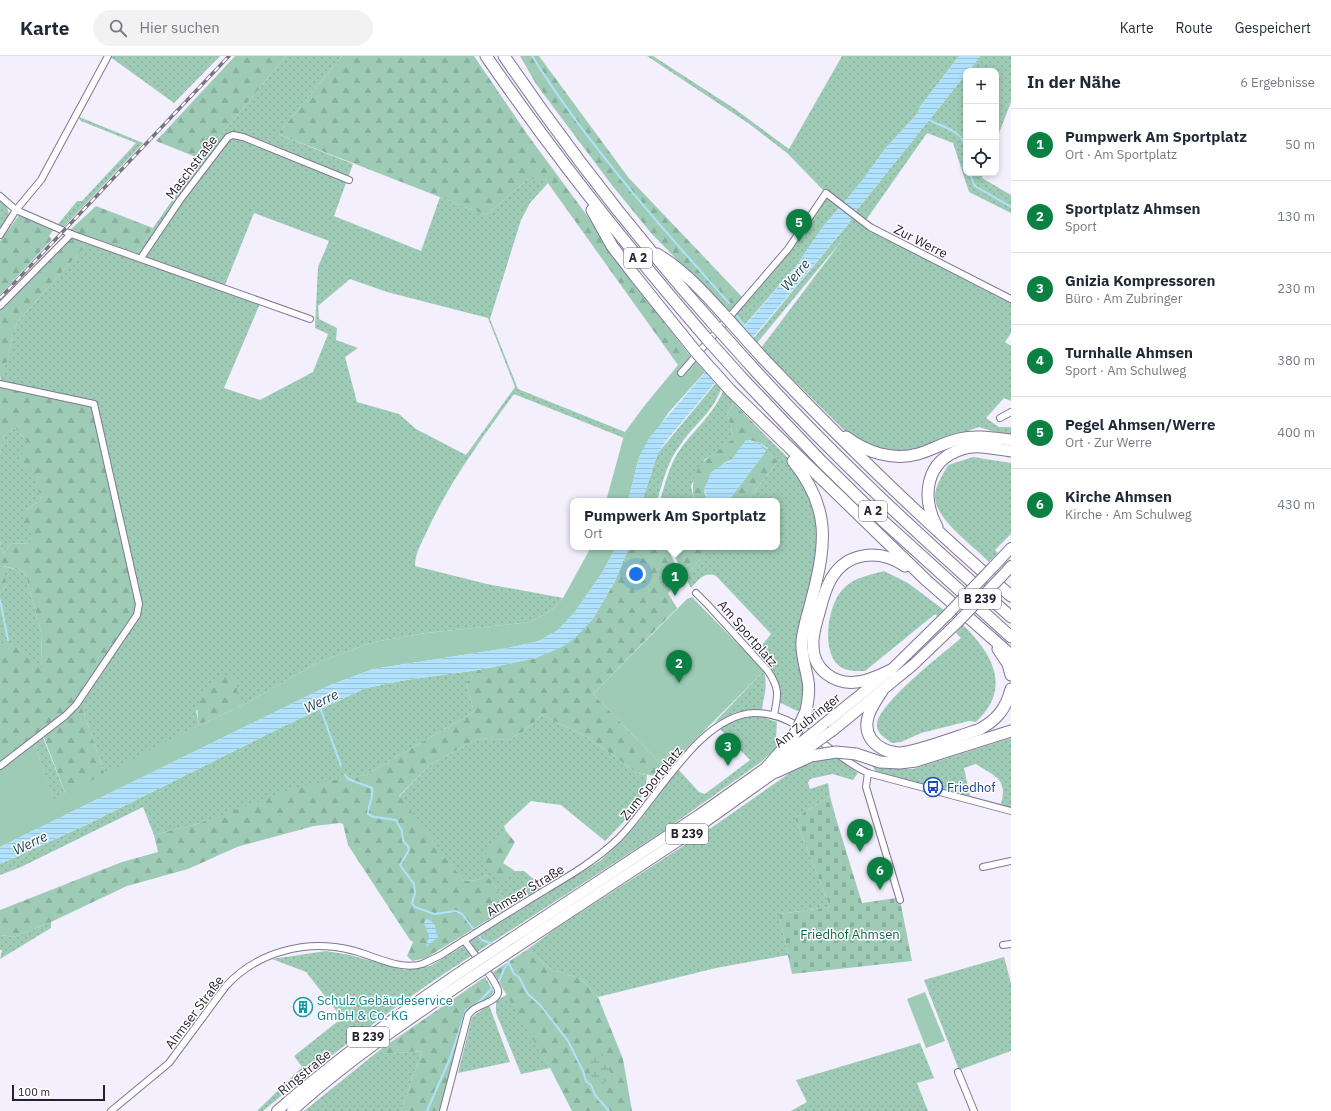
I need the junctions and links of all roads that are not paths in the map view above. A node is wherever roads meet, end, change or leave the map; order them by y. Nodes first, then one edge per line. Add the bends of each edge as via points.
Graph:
1 (108, 56) edge
2 (486, 56) edge
3 (504, 56) edge
4 (571, 175) junction
5 (349, 180) dead end
6 (0, 196) edge
7 (16, 210) junction
8 (0, 234) edge
9 (71, 234) junction
10 (650, 250) junction
11 (140, 258) junction
12 (1011, 299) edge
13 (0, 306) edge
14 (310, 318) dead end
15 (682, 373) dead end
16 (0, 384) edge
17 (1011, 412) edge
18 (1000, 418) dead end
19 (823, 422) junction
20 (779, 439) junction
21 (1011, 440) edge
22 (1011, 451) edge
23 (942, 535) junction
24 (1011, 548) edge
25 (1011, 566) edge
26 (926, 580) junction
27 (696, 594) dead end
28 (1011, 596) edge
29 (1011, 617) edge
30 (987, 634) junction
31 (1011, 637) edge
32 (1011, 655) edge
33 (891, 670) junction
34 (1011, 675) edge
35 (1011, 689) edge
36 (882, 691) junction
37 (774, 715) junction
38 (1011, 731) edge
39 (801, 748) junction
40 (0, 766) edge
41 (772, 770) junction
42 (868, 773) junction
43 (1011, 811) edge
44 (597, 858) joint
45 (1011, 861) edge
46 (983, 867) dead end
47 (900, 900) dead end
48 (529, 933) junction
49 (466, 939) junction
50 (1011, 944) edge
51 (1003, 945) dead end
52 (468, 973) junction
53 (958, 1072) dead end
54 (111, 1111) edge
55 (277, 1111) edge
56 (292, 1111) edge
57 (443, 1111) edge
58 (974, 1111) edge

1 - 7 street via 41,180
2 - 4 highway, A 2
3 - 10 highway, A 2 via 600,188
4 - 20 highway, bridge via 612,246 696,352
4 - 31 highway, A 2, bridge via 621,239 707,339 821,461
5 - 11 street, Maschstraße via 233,135 228,137 180,200
6 - 7 street
7 - 8 street
7 - 9 street
9 - 11 street
9 - 13 street
10 - 19 highway, bridge via 672,263 694,283
10 - 29 highway, A 2, bridge via 716,328 848,467
11 - 14 street
12 - 15 street, Zur Werre via 870,227 826,193 788,249
16 - 40 street via 94,404 139,604 137,615 76,705
17 - 18 street
19 - 21 highway via 854,443 883,455 917,454 958,439 975,436
19 - 23 highway
20 - 26 highway
20 - 39 highway, bridge via 807,478 822,517 824,536 822,560 802,642 808,682 806,711 799,726
22 - 23 highway via 971,447 952,453 934,470 927,494 928,508
23 - 28 highway
24 - 33 highway, Am Zubringer / B 239, bridge
25 - 36 highway, Am Zubringer / B 239, bridge via 914,665
26 - 30 highway
26 - 33 highway via 897,560 865,555 847,561 831,579 825,591 813,635 814,656 819,667 826,674 845,682 868,680
27 - 37 street, Am Sportplatz via 775,682 778,694
30 - 32 highway
30 - 34 highway via 1002,653
33 - 39 highway, Am Zubringer / B 239, bridge via 823,725
35 - 36 highway via 1004,710 989,724 978,730 899,753 882,749 869,736 868,714
36 - 39 highway, Am Zubringer / B 239, bridge via 832,731
37 - 42 street, Zum Sportplatz via 792,722
37 - 44 street, Zum Sportplatz via 746,714 718,725 681,760 634,823
38 - 39 highway, bridge via 916,761 900,763 880,762 856,754
39 - 41 highway
39 - 41 highway
41 - 48 highway, B 239 via 596,884
41 - 48 highway, B 239 via 597,895
42 - 43 street, Zum Sportplatz
42 - 47 street via 866,786
44 - 49 street, Ahmser Straße
45 - 46 street
48 - 52 highway, B 239, bridge
49 - 54 street, Ahmser Straße via 422,964 405,966 351,950 318,946 288,950 259,961 237,975 226,986 169,1063
49 - 57 street via 498,994 492,1000 474,1008 468,1015
50 - 51 street
52 - 55 highway, Ringstraße / B 239 via 409,1007 352,1049
52 - 56 highway, Ringstraße / B 239
53 - 58 street

